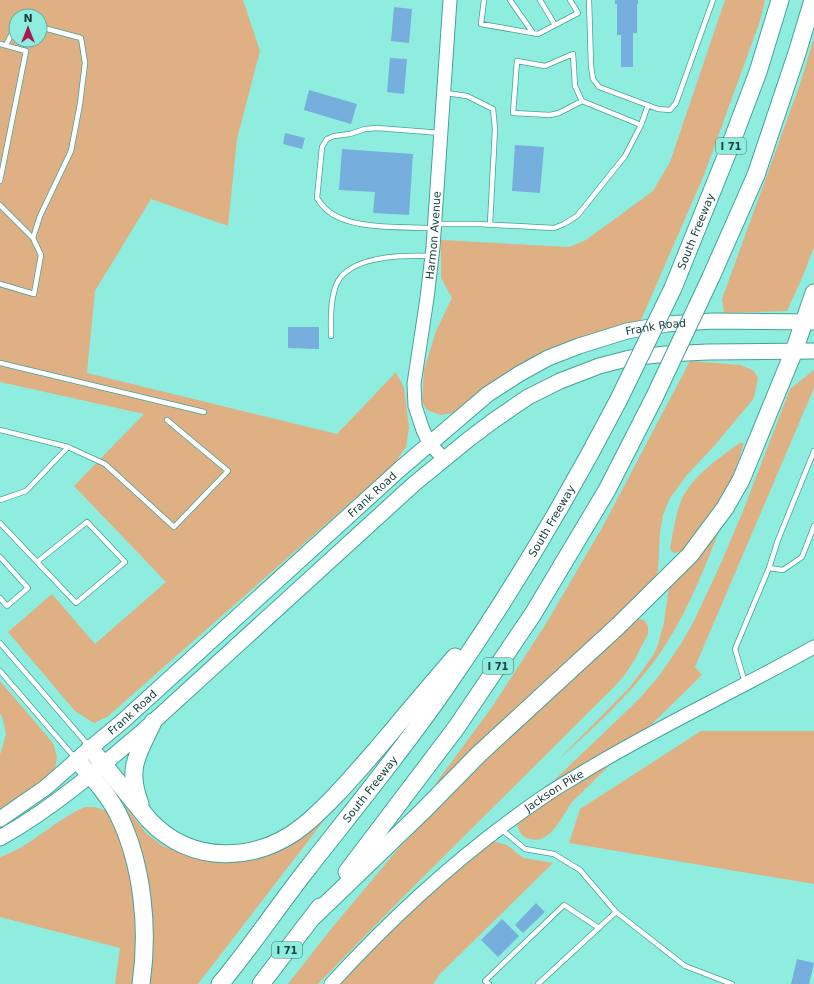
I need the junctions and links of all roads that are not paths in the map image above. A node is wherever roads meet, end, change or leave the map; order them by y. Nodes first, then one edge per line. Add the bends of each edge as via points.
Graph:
1 (450, 0) edge
2 (484, 0) edge
3 (510, 0) edge
4 (540, 0) edge
5 (570, 0) edge
6 (590, 0) edge
7 (713, 0) edge
8 (780, 0) edge
9 (813, 0) edge
10 (555, 25) junction
11 (48, 29) edge
12 (533, 33) junction
13 (8, 41) edge
14 (0, 44) edge
15 (6, 45) junction
16 (444, 92) junction
17 (582, 101) junction
18 (648, 105) junction
19 (641, 125) junction
20 (441, 133) junction
21 (0, 181) edge
22 (0, 205) edge
23 (490, 224) junction
24 (434, 226) junction
25 (33, 238) junction
26 (432, 256) junction
27 (0, 284) edge
28 (814, 293) edge
29 (808, 322) edge
30 (331, 336) dead end
31 (794, 351) junction
32 (814, 351) edge
33 (0, 363) edge
34 (204, 412) dead end
35 (167, 420) dead end
36 (0, 430) edge
37 (429, 443) junction
38 (68, 448) junction
39 (814, 451) edge
40 (445, 460) junction
41 (0, 500) edge
42 (0, 523) edge
43 (814, 526) edge
44 (0, 557) edge
45 (37, 562) junction
46 (769, 568) junction
47 (508, 596) junction
48 (0, 598) edge
49 (0, 643) edge
50 (814, 647) edge
51 (0, 672) edge
52 (745, 684) junction
53 (153, 722) junction
54 (90, 748) junction
55 (77, 760) junction
56 (96, 770) junction
57 (143, 812) junction
58 (0, 819) edge
59 (500, 828) junction
60 (0, 838) edge
61 (616, 912) junction
62 (314, 916) junction
63 (599, 928) junction
64 (141, 984) edge
65 (220, 984) edge
66 (261, 984) edge
67 (331, 984) edge
68 (489, 984) edge
69 (538, 984) edge
70 (732, 984) edge

1 - 16 main road, Harmon Avenue
2 - 12 lane via 481,24
3 - 12 lane
4 - 10 lane
5 - 10 lane via 578,12
6 - 18 lane via 593,79 599,87
7 - 18 lane via 676,103 670,110
8 - 47 highway, South Freeway / I 71, bridge via 758,72 673,288 584,465
9 - 62 highway, I 71, bridge via 756,175 654,398 607,490 533,614 456,728
10 - 12 lane via 538,34
11 - 25 lane via 80,38 85,63 71,151 40,216
13 - 15 lane
14 - 15 lane
15 - 21 lane via 26,52
16 - 20 main road, Harmon Avenue
16 - 23 lane via 467,96 493,109 495,129
17 - 17 lane via 575,86 573,54 545,66 516,61 513,113 550,115
17 - 19 lane
18 - 19 lane
19 - 23 lane via 625,156 570,220 554,228
20 - 24 main road, Harmon Avenue
20 - 24 lane via 377,128 327,139 322,147 317,198 327,210 339,217 366,225
22 - 25 lane
23 - 24 lane
24 - 26 main road, Harmon Avenue
25 - 27 lane via 41,255 34,294
26 - 30 lane via 390,256 351,267 342,275 335,287 331,307
26 - 37 main road, Harmon Avenue via 414,384 418,419
28 - 29 highway
29 - 31 highway
29 - 37 main road, Frank Road via 713,321 667,324 627,331 579,346 548,358 488,394
31 - 32 main road, Frank Road
31 - 40 main road, Frank Road via 666,354 630,358 599,366 528,397 481,430
31 - 62 highway via 741,480 725,508 690,555 618,626 479,754
33 - 34 lane
35 - 38 lane via 228,471 174,527 105,464
36 - 38 lane
37 - 40 main road, Harmon Avenue
37 - 54 main road, Frank Road
38 - 41 lane via 26,491
39 - 46 lane
40 - 53 main road, Frank Road via 414,484
42 - 45 lane
43 - 46 lane via 802,557 783,570
44 - 48 lane via 28,588 7,606
45 - 45 lane via 76,603 125,562 87,522
46 - 52 lane via 735,649
47 - 57 highway via 354,776 303,826 283,838 239,854 209,853 173,840 157,829
47 - 65 highway, South Freeway / I 71 via 444,691
49 - 54 lane
50 - 52 main road, Jackson Pike
51 - 55 lane
52 - 59 main road, Jackson Pike via 610,756 547,794
53 - 56 main road, Frank Road
53 - 57 highway via 134,761 136,795
54 - 55 main road, Frank Road
54 - 56 highway
55 - 56 highway
55 - 58 main road, Frank Road via 45,788
56 - 57 highway
56 - 60 main road, Frank Road via 41,813
56 - 64 highway via 119,816 135,864 146,942
59 - 61 lane via 525,849 554,854 580,870
59 - 67 main road, Jackson Pike via 430,884
61 - 63 lane
61 - 70 lane via 685,966
62 - 66 highway, I 71
63 - 68 lane via 564,905 486,981
63 - 69 lane

